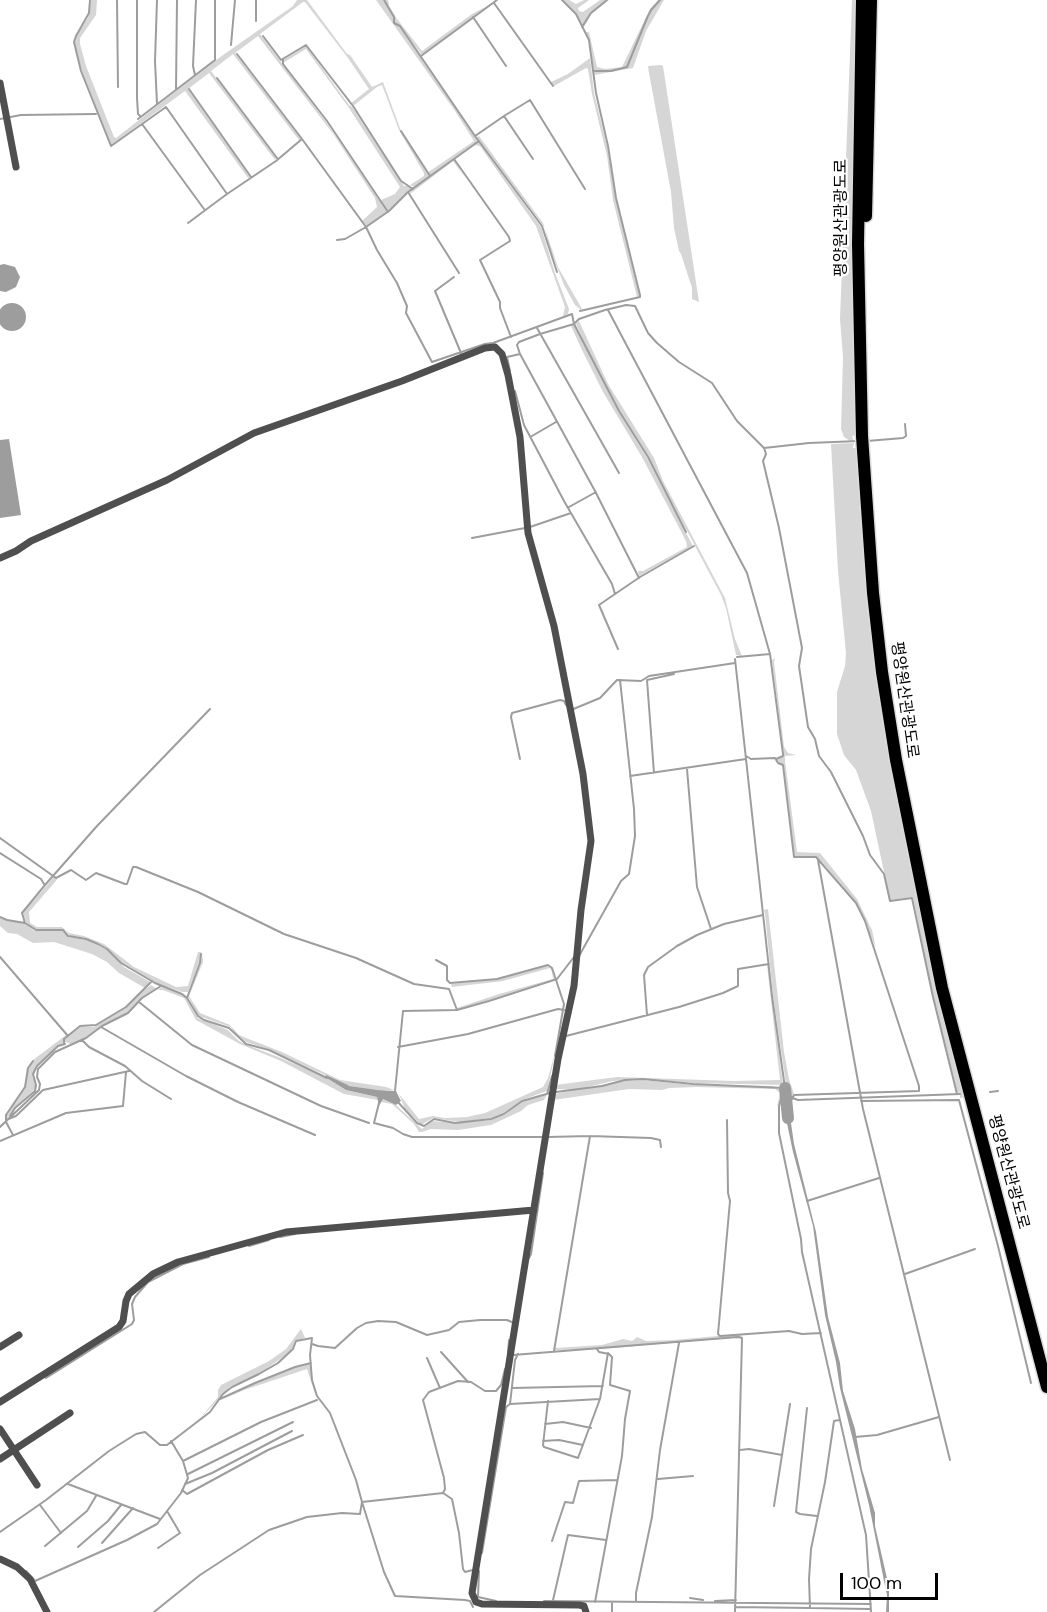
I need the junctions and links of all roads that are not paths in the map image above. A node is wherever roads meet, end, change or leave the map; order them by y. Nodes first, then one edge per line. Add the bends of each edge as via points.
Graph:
1 (862, 0) edge
2 (871, 0) edge
3 (0, 82) edge
4 (16, 166) dead end
5 (866, 441) junction
6 (0, 558) edge
7 (534, 1210) junction
8 (19, 1335) dead end
9 (0, 1347) edge
10 (1047, 1355) edge
11 (1047, 1387) edge
12 (0, 1402) edge
13 (70, 1413) dead end
14 (0, 1429) edge
15 (14, 1450) junction
16 (0, 1459) edge
17 (37, 1485) dead end
18 (0, 1559) edge
19 (47, 1612) edge
20 (586, 1612) edge

1 - 5 highway, 평양원산관광도로 via 858,244
2 - 5 highway
3 - 4 street
5 - 10 highway via 889,671 919,845 950,988
5 - 11 highway, 평양원산관광도로 via 873,593 896,760 942,988
6 - 7 street via 166,480 254,433 485,348 495,347 502,354 520,437 528,533 554,626 583,774 591,841 574,986
7 - 12 street via 285,1232 178,1262 153,1274 129,1294 119,1327
7 - 20 street via 472,1593 476,1602 482,1604 579,1605
8 - 9 street
13 - 15 street
14 - 15 street
15 - 16 street
15 - 17 street
18 - 19 street via 30,1579

